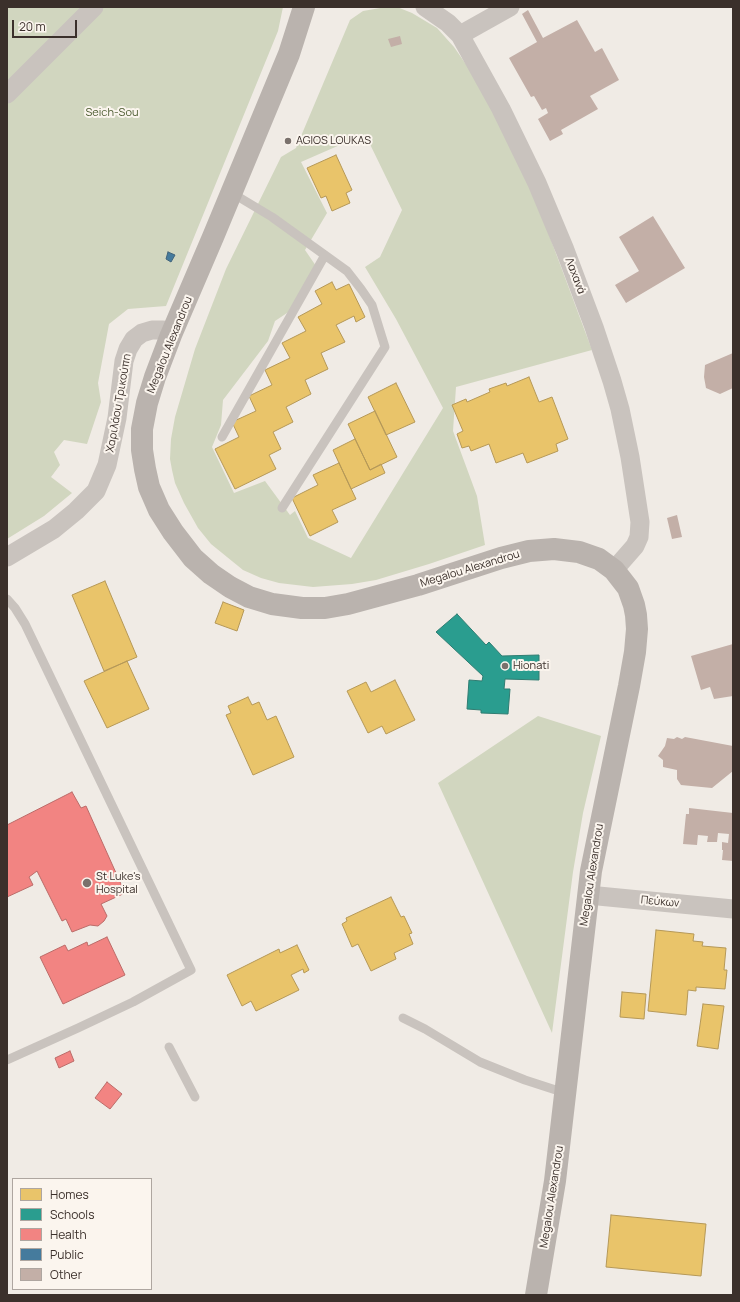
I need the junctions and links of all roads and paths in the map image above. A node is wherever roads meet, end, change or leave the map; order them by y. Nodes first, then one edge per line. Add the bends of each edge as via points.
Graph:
1 (94, 7) edge
2 (425, 7) edge
3 (510, 7) edge
4 (303, 8) edge
5 (460, 35) junction
6 (7, 94) edge
7 (232, 193) junction
8 (325, 255) junction
9 (171, 335) junction
10 (222, 437) dead end
11 (282, 508) dead end
12 (7, 557) edge
13 (614, 570) junction
14 (7, 599) edge
15 (588, 895) junction
16 (733, 909) edge
17 (403, 1018) dead end
18 (169, 1047) dead end
19 (7, 1060) edge
20 (565, 1093) junction
21 (195, 1097) dead end
22 (536, 1295) edge

1 - 6 street
2 - 5 street, Λαχανά
3 - 5 street
4 - 7 main road, Megalou Alexandrou via 289,54
5 - 13 street, Λαχανά via 501,109 537,183 568,257 612,381 630,457 640,522 639,537 635,546
7 - 8 lane
7 - 9 main road, Megalou Alexandrou
8 - 10 lane
8 - 11 lane via 347,271 372,305 385,347
9 - 12 street, Χαριλάου Τρικούπη via 163,330 142,333 128,349 108,465 96,491 76,512 54,529
9 - 13 main road, Megalou Alexandrou via 155,377 144,418 142,450 147,479 160,510 185,550 203,568 230,587 249,597 272,604 325,608 418,585 529,551 554,549 579,552 599,559
13 - 15 main road, Megalou Alexandrou via 628,588 634,605 637,639
14 - 19 lane via 25,624 192,970 133,1002
15 - 16 street, Πεύκων
15 - 20 main road, Megalou Alexandrou
17 - 20 lane via 480,1062
18 - 21 lane
20 - 22 main road, Megalou Alexandrou via 555,1181

